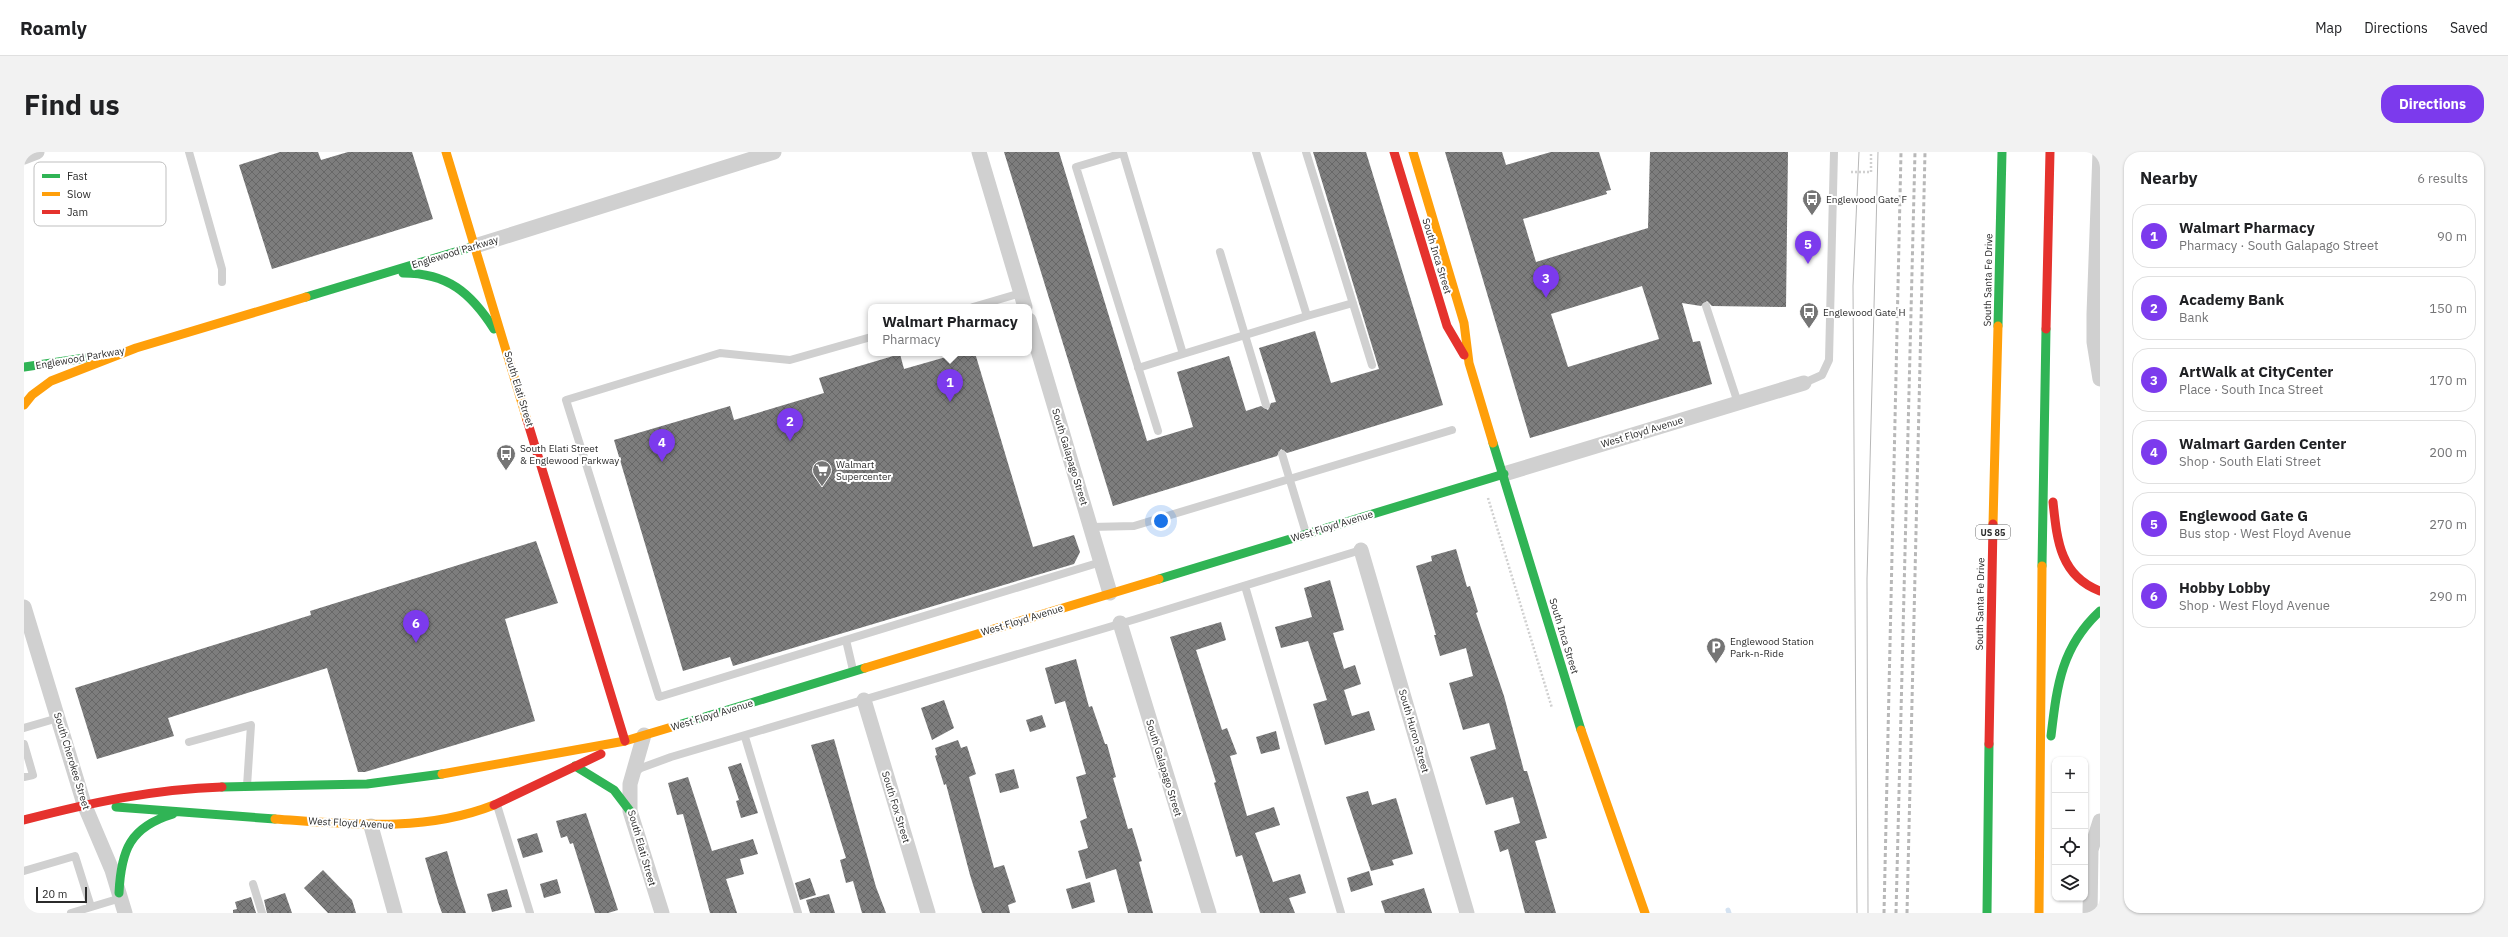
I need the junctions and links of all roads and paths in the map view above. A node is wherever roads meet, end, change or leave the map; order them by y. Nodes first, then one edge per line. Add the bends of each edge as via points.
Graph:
1 (38, 152) edge
2 (189, 152) edge
3 (446, 152) edge
4 (774, 152) edge
5 (979, 152) edge
6 (1256, 152) edge
7 (1306, 152) edge
8 (1394, 152) edge
9 (1413, 152) edge
10 (1834, 152) edge
11 (1871, 152) edge
12 (2002, 152) edge
13 (2050, 152) edge
14 (2100, 152) edge
15 (24, 157) edge
16 (1851, 172) dead end
17 (475, 246) junction
18 (1220, 252) dead end
19 (378, 276) junction
20 (222, 282) dead end
21 (1023, 300) edge
22 (994, 304) edge
23 (1353, 304) junction
24 (1706, 306) dead end
25 (1307, 316) junction
26 (1032, 330) edge
27 (1245, 335) junction
28 (868, 338) edge
29 (136, 348) junction
30 (507, 351) junction
31 (1184, 354) junction
32 (1468, 363) junction
33 (1372, 365) dead end
34 (24, 367) edge
35 (1138, 368) junction
36 (2044, 373) junction
37 (2100, 379) edge
38 (1804, 383) joint
39 (1738, 403) junction
40 (24, 405) edge
41 (1266, 405) dead end
42 (1452, 430) dead end
43 (1158, 431) dead end
44 (1282, 454) dead end
45 (1504, 474) junction
46 (1289, 479) junction
47 (1490, 505) dead end
48 (1091, 527) junction
49 (1306, 534) junction
50 (1361, 550) joint
51 (1101, 562) junction
52 (1244, 586) junction
53 (2100, 591) edge
54 (1110, 593) junction
55 (24, 607) edge
56 (2100, 611) edge
57 (1120, 623) junction
58 (846, 640) junction
59 (853, 672) junction
60 (864, 700) junction
61 (1552, 708) dead end
62 (58, 718) junction
63 (24, 728) edge
64 (644, 735) junction
65 (745, 737) junction
66 (625, 741) junction
67 (189, 742) dead end
68 (24, 744) edge
69 (575, 766) junction
70 (632, 775) junction
71 (24, 777) edge
72 (247, 787) junction
73 (84, 804) junction
74 (496, 804) junction
75 (630, 811) junction
76 (181, 812) junction
77 (24, 820) edge
78 (2100, 821) edge
79 (372, 826) junction
80 (2041, 857) junction
81 (24, 871) edge
82 (253, 884) dead end
83 (120, 896) junction
84 (91, 907) junction
85 (2093, 909) edge
86 (71, 913) edge
87 (125, 913) edge
88 (262, 913) edge
89 (395, 913) edge
90 (530, 913) edge
91 (662, 913) edge
92 (798, 913) edge
93 (928, 913) edge
94 (1209, 913) edge
95 (1341, 913) edge
96 (1467, 913) edge
97 (1645, 913) edge
98 (1987, 913) edge
99 (2039, 913) edge

1 - 15 street
2 - 20 lane via 222,269
3 - 17 main road, South Elati Street
4 - 17 street, Englewood Parkway
5 - 21 street
6 - 25 lane
7 - 23 lane
8 - 32 main road, South Inca Street via 1447,326
9 - 32 main road, South Inca Street via 1464,323
10 - 38 lane, West Floyd Avenue via 1829,360 1827,368 1819,378
11 - 16 path via 1871,172
12 - 98 main road, South Santa Fe Drive / US 85 via 1990,642
13 - 36 main road
14 - 37 street via 2094,321
17 - 19 main road, Englewood Parkway
17 - 30 main road, South Elati Street
18 - 27 lane
19 - 29 main road, Englewood Parkway
19 - 30 main road via 426,273 452,282 477,305
21 - 22 lane
23 - 25 lane
23 - 33 lane
24 - 39 lane
25 - 27 lane
26 - 48 street, South Galapago Street
27 - 31 lane
27 - 41 lane
28 - 58 lane via 790,360 720,353 566,400 659,697
29 - 34 main road, Englewood Parkway
29 - 40 main road, Englewood Parkway via 51,381 32,395
30 - 66 main road, South Elati Street
31 - 35 lane
31 - 35 lane via 1123,153 1076,167
32 - 45 main road, South Inca Street
35 - 43 lane
36 - 53 main road via 2052,490 2059,541 2069,568 2077,580 2087,587
36 - 80 main road
38 - 39 street, West Floyd Avenue
39 - 45 street, West Floyd Avenue
42 - 46 lane
44 - 46 lane
45 - 49 main road, West Floyd Avenue
45 - 97 main road, South Inca Street via 1580,726
46 - 48 lane via 1134,526
46 - 49 lane
47 - 61 path
48 - 51 street, South Galapago Street
49 - 54 main road, West Floyd Avenue
50 - 52 lane
50 - 96 street, South Huron Street
51 - 54 street, South Galapago Street
51 - 58 lane
52 - 57 lane
52 - 95 lane
54 - 59 main road, West Floyd Avenue
55 - 62 street, South Cherokee Street
56 - 80 main road via 2082,628 2074,640 2061,670 2046,773
57 - 60 lane
57 - 94 street, South Galapago Street
58 - 59 lane
59 - 64 main road, West Floyd Avenue
60 - 65 lane
60 - 93 street, South Fox Street
62 - 63 lane
62 - 73 street, South Cherokee Street
64 - 66 main road, West Floyd Avenue
64 - 70 street, South Elati Street
65 - 70 lane via 671,757 641,768
65 - 92 lane
66 - 69 main road, West Floyd Avenue
66 - 72 main road, West Floyd Avenue via 407,780 367,784
67 - 72 lane via 251,725
68 - 71 lane via 33,775
69 - 74 main road, West Floyd Avenue
69 - 75 main road via 614,790
70 - 75 street, South Elati Street
72 - 73 main road, West Floyd Avenue via 178,788
73 - 76 main road, West Floyd Avenue
73 - 77 main road, West Floyd Avenue
73 - 83 street, South Cherokee Street via 112,870
74 - 79 main road, West Floyd Avenue via 432,821
74 - 90 lane
75 - 91 street, South Elati Street
76 - 79 main road, West Floyd Avenue
76 - 83 main road via 162,816 137,831 127,844 122,861
78 - 85 street via 2091,850
79 - 89 street
80 - 99 main road
81 - 84 lane via 75,856
82 - 88 lane
83 - 84 lane
83 - 87 street, South Cherokee Street
84 - 86 lane

